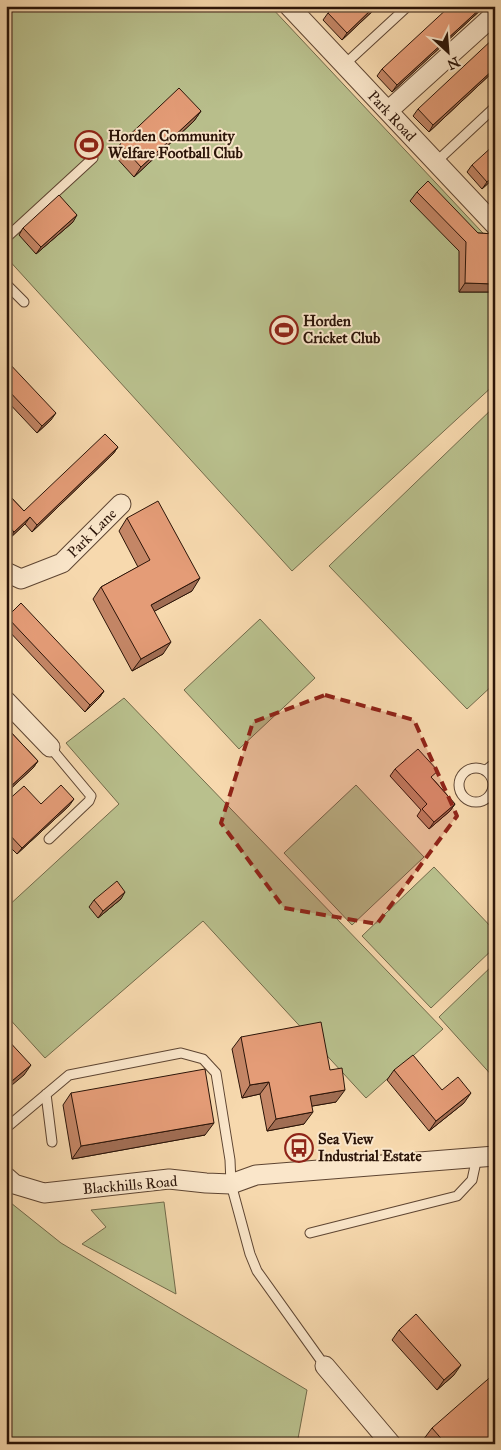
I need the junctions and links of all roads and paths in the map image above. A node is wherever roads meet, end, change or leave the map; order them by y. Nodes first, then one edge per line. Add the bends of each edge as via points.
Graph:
1 (408, 6) edge
2 (301, 10) edge
3 (495, 14) edge
4 (344, 65) junction
5 (495, 107) edge
6 (388, 111) junction
7 (93, 158) dead end
8 (436, 162) junction
9 (495, 225) edge
10 (6, 238) edge
11 (6, 284) edge
12 (24, 302) dead end
13 (122, 504) dead end
14 (6, 572) edge
15 (6, 701) edge
16 (50, 747) joint
17 (495, 763) edge
18 (486, 770) dead end
19 (49, 839) dead end
20 (46, 1094) junction
21 (6, 1128) edge
22 (52, 1142) dead end
23 (486, 1156) edge
24 (6, 1177) edge
25 (231, 1184) junction
26 (310, 1233) dead end
27 (325, 1366) joint
28 (390, 1444) edge

1 - 4 lane
2 - 4 street, Park Road
3 - 6 street
4 - 6 street, Park Road
5 - 8 lane
6 - 8 street, Park Road
7 - 10 lane
8 - 9 street, Park Road
11 - 12 lane
13 - 14 street, Park Lane via 62,563 21,579
15 - 16 street
16 - 19 lane via 91,796
17 - 18 lane
20 - 21 lane
20 - 22 lane
20 - 25 lane via 69,1074 181,1053 203,1059 216,1073
23 - 25 street, Blackhills Road via 256,1175
23 - 26 lane via 472,1180 457,1196
24 - 25 street, Blackhills Road via 14,1184 44,1193 169,1178
25 - 27 lane via 257,1271
27 - 28 street

